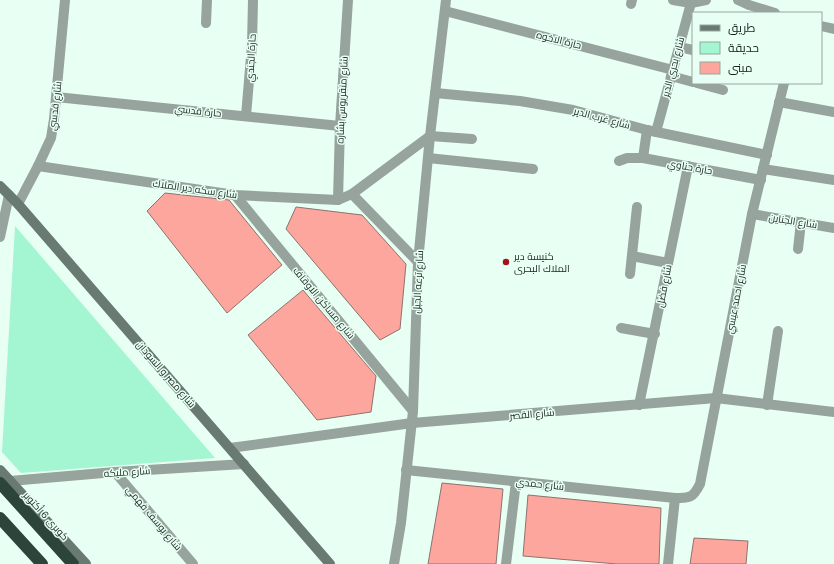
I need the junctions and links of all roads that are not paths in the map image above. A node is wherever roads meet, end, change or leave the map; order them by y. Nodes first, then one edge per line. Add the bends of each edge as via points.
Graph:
1 (65, 0) edge
2 (208, 0) edge
3 (253, 0) edge
4 (348, 0) edge
5 (446, 0) edge
6 (673, 0) edge
7 (706, 0) edge
8 (738, 0) edge
9 (691, 3) junction
10 (765, 5) edge
11 (445, 11) junction
12 (774, 12) edge
13 (206, 23) dead end
14 (822, 26) edge
15 (834, 28) edge
16 (679, 47) junction
17 (692, 50) edge
18 (672, 73) junction
19 (692, 82) edge
20 (701, 84) edge
21 (784, 84) edge
22 (723, 90) dead end
23 (435, 93) junction
24 (56, 97) junction
25 (779, 102) junction
26 (834, 112) edge
27 (246, 116) junction
28 (340, 126) junction
29 (652, 131) junction
30 (430, 136) junction
31 (472, 139) dead end
32 (767, 155) junction
33 (428, 158) junction
34 (643, 158) junction
35 (619, 161) dead end
36 (38, 166) junction
37 (688, 166) junction
38 (533, 169) dead end
39 (763, 169) junction
40 (761, 180) junction
41 (834, 180) edge
42 (0, 186) edge
43 (352, 194) junction
44 (9, 195) junction
45 (235, 195) junction
46 (338, 200) junction
47 (18, 204) junction
48 (637, 207) dead end
49 (752, 214) junction
50 (801, 222) junction
51 (834, 228) edge
52 (0, 237) edge
53 (798, 249) dead end
54 (632, 256) junction
55 (418, 262) junction
56 (668, 263) junction
57 (630, 274) dead end
58 (622, 328) dead end
59 (778, 331) dead end
60 (655, 334) junction
61 (716, 398) junction
62 (767, 404) junction
63 (639, 405) junction
64 (413, 411) junction
65 (834, 412) edge
66 (412, 423) junction
67 (230, 448) junction
68 (244, 464) junction
69 (0, 470) edge
70 (406, 470) junction
71 (115, 472) junction
72 (5, 482) edge
73 (516, 482) junction
74 (675, 498) junction
75 (0, 518) edge
76 (42, 564) edge
77 (73, 564) edge
78 (86, 564) edge
79 (193, 564) edge
80 (330, 564) edge
81 (394, 564) edge
82 (506, 564) edge
83 (668, 564) edge

1 - 24 street, شارع قدسي
2 - 13 street
3 - 27 street, حارة الجندي
4 - 28 street, شارع منقريوس بشاره
5 - 11 street, شارع ترعه الجبل
6 - 9 street
7 - 9 street
8 - 10 street
9 - 16 street, شارع بحري الدير
10 - 12 street
11 - 18 street, حارة الاخوه
11 - 23 street, شارع ترعه الجبل
14 - 15 street
16 - 17 street
16 - 18 street, شارع بحري الدير
18 - 19 street, حارة الاخوه
18 - 29 street, شارع بحري الدير
20 - 22 street
21 - 25 street, شارع احمد عيسي
23 - 29 street, شارع غرب الدير via 520,101 573,110
23 - 30 street, شارع ترعه الجبل
24 - 27 street, حارة قدسي
24 - 36 street, شارع قدسي via 51,138
25 - 26 street
25 - 32 street, شارع احمد عيسي
27 - 28 street, حارة قدسي
28 - 46 street, شارع منقريوس بشاره
29 - 32 street, شارع غرب الدير
29 - 34 street, شارع بحري الدير
30 - 31 street
30 - 33 street, شارع ترعه الجبل
30 - 43 street, شارع سكه دير الملاك
32 - 39 street, شارع احمد عيسي
33 - 38 street
33 - 55 street, شارع ترعه الجبل
34 - 35 street, حارة حناوي
34 - 37 street, حارة حناوي
36 - 45 street, شارع سكه دير الملاك
36 - 47 street, شارع قدسي
37 - 40 street, حارة حناوي
37 - 56 street, شارع فضل
39 - 40 street, شارع احمد عيسي
39 - 41 street
40 - 49 street, شارع احمد عيسي
42 - 44 main road, شارع مصر و السودان
43 - 46 street, شارع سكه دير الملاك
43 - 55 street
44 - 47 main road, شارع مصر و السودان
44 - 52 street
45 - 46 street, شارع سكه دير الملاك
45 - 64 street, شارع مساكن الاوقاف
47 - 67 main road, شارع مصر و السودان
48 - 54 street
49 - 50 street, شارع الجناين
49 - 61 street, شارع احمد عيسي
50 - 51 street, شارع الجناين
50 - 53 street
54 - 56 street
54 - 57 street
55 - 64 street, شارع ترعه الجبل
56 - 60 street, شارع فضل
58 - 60 street
59 - 62 street
60 - 63 street, شارع فضل
61 - 62 street, شارع القصر
61 - 63 street, شارع القصر
61 - 74 street, شارع احمد عيسي via 700,484 692,496
62 - 65 street, شارع القصر
63 - 66 street, شارع القصر
64 - 66 street, شارع ترعه الجبل
66 - 67 street, شارع القصر
66 - 70 street, شارع ترعه الجبل
67 - 68 main road, شارع مصر و السودان
68 - 71 street, شارع مليكه
68 - 80 main road, شارع مصر و السودان
69 - 72 main road
70 - 73 street, شارع حمدي
70 - 81 street, شارع ترعه الجبل
71 - 72 street, شارع مليكه
71 - 79 street, شارع يوسف فهمي
72 - 77 highway, كوبرى 6 أكتوبر
72 - 78 main road
73 - 74 street, شارع حمدي
73 - 82 street
74 - 83 street
75 - 76 highway

